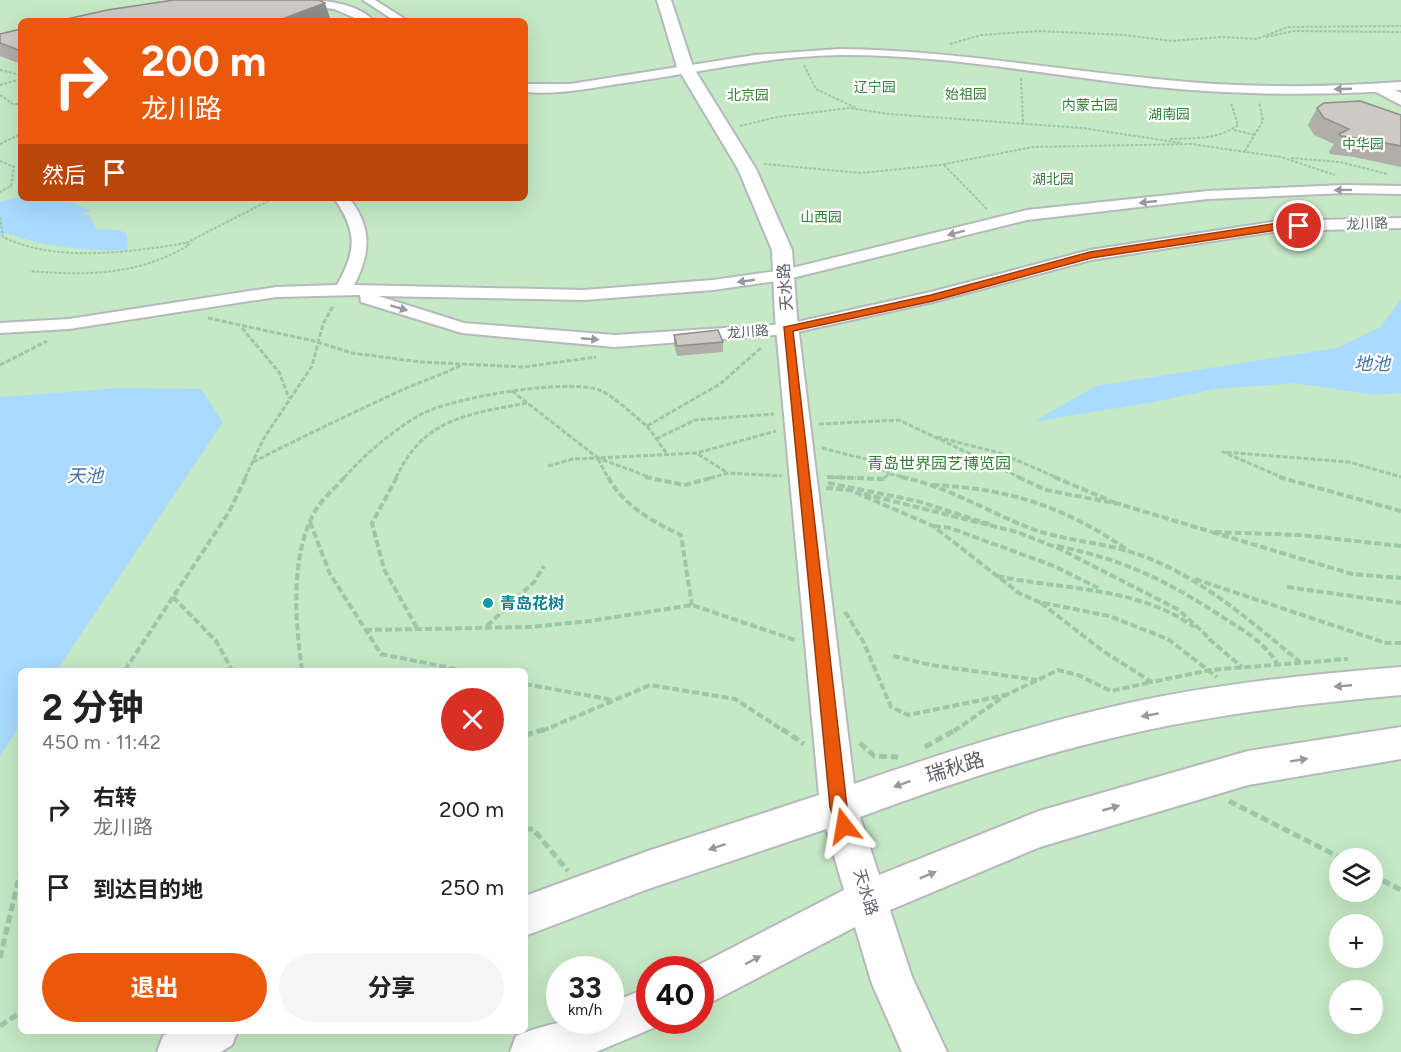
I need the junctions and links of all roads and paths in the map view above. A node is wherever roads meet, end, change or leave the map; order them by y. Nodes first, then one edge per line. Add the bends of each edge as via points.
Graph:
1 (369, 0) edge
2 (664, 0) edge
3 (286, 2) edge
4 (365, 18) edge
5 (398, 18) edge
6 (1401, 26) edge
7 (1401, 32) edge
8 (1257, 39) junction
9 (939, 56) junction
10 (804, 64) junction
11 (0, 70) edge
12 (1018, 70) junction
13 (687, 71) junction
14 (18, 74) edge
15 (18, 81) edge
16 (0, 85) edge
17 (1401, 86) edge
18 (528, 88) edge
19 (0, 95) edge
20 (1379, 95) junction
21 (1229, 98) junction
22 (1401, 100) edge
23 (1259, 102) junction
24 (1291, 103) dead end
25 (18, 105) edge
26 (860, 110) junction
27 (1023, 122) junction
28 (1233, 129) junction
29 (723, 130) junction
30 (18, 135) edge
31 (1256, 135) junction
32 (1161, 139) junction
33 (0, 144) edge
34 (1191, 144) junction
35 (1245, 151) junction
36 (1281, 157) junction
37 (0, 161) edge
38 (744, 163) junction
39 (944, 164) junction
40 (1391, 175) dead end
41 (1362, 190) junction
42 (1401, 190) edge
43 (0, 192) edge
44 (269, 201) edge
45 (344, 201) edge
46 (0, 217) edge
47 (999, 222) junction
48 (1401, 223) edge
49 (186, 243) junction
50 (30, 271) dead end
51 (784, 276) junction
52 (343, 290) junction
53 (175, 307) junction
54 (69, 324) junction
55 (242, 327) junction
56 (0, 328) edge
57 (788, 329) junction
58 (599, 357) dead end
59 (0, 364) edge
60 (462, 364) junction
61 (512, 391) junction
62 (290, 399) junction
63 (528, 403) junction
64 (647, 426) junction
65 (798, 427) junction
66 (932, 436) junction
67 (656, 439) junction
68 (697, 453) junction
69 (668, 455) junction
70 (598, 458) junction
71 (252, 462) junction
72 (548, 466) dead end
73 (728, 473) junction
74 (889, 474) junction
75 (1401, 477) edge
76 (804, 480) junction
77 (929, 485) junction
78 (846, 486) dead end
79 (850, 490) junction
80 (1119, 504) junction
81 (1401, 511) edge
82 (310, 522) junction
83 (933, 526) junction
84 (998, 528) junction
85 (1212, 532) junction
86 (1047, 544) junction
87 (1401, 546) edge
88 (1132, 553) junction
89 (544, 566) dead end
90 (994, 575) junction
91 (1186, 575) junction
92 (1401, 578) edge
93 (1287, 587) dead end
94 (1101, 590) junction
95 (173, 597) junction
96 (1039, 602) junction
97 (1401, 603) edge
98 (692, 605) junction
99 (840, 618) dead end
100 (486, 627) junction
101 (417, 628) junction
102 (365, 630) junction
103 (1210, 639) junction
104 (1401, 643) edge
105 (822, 648) junction
106 (893, 656) dead end
107 (1353, 659) dead end
108 (1300, 662) junction
109 (1277, 663) junction
110 (126, 668) edge
111 (231, 668) edge
112 (302, 668) edge
113 (451, 668) edge
114 (1210, 670) junction
115 (1038, 680) junction
116 (1401, 681) edge
117 (1152, 682) junction
118 (1242, 683) junction
119 (528, 685) edge
120 (1006, 695) junction
121 (613, 700) junction
122 (528, 734) edge
123 (858, 737) dead end
124 (1401, 743) edge
125 (917, 750) dead end
126 (902, 757) dead end
127 (834, 765) junction
128 (1195, 784) junction
129 (838, 807) junction
130 (528, 829) edge
131 (1329, 852) edge
132 (1383, 881) edge
133 (18, 882) edge
134 (1401, 890) edge
135 (586, 893) junction
136 (868, 899) junction
137 (528, 914) edge
138 (0, 958) edge
139 (714, 980) edge
140 (18, 1014) edge
141 (636, 1014) edge
142 (0, 1026) edge
143 (210, 1034) edge
144 (179, 1052) edge
145 (532, 1052) edge
146 (926, 1052) edge

1 - 5 street
2 - 13 street, 天水路
3 - 4 street via 333,6
6 - 8 path via 1288,27
7 - 8 path via 1293,31
8 - 9 path via 1172,41 1039,31 957,40
9 - 13 street via 840,52 719,63
20 -> 9 street via 1166,84
10 - 12 street via 937,64
10 - 13 street
10 - 26 path via 816,89
11 - 14 path
12 - 21 street
12 - 27 path via 1023,85
13 - 18 street via 574,87
13 - 29 street, 天水路
15 - 16 path
17 - 20 street
19 - 25 path
20 - 22 street
21 - 23 street
21 - 28 path via 1238,119
23 - 24 street
23 - 31 path via 1263,121
26 - 27 path
26 - 29 path via 777,117
27 - 32 path
28 - 31 path
28 - 32 path via 1212,138
29 - 38 street, 天水路
30 - 33 path
31 - 35 path
32 - 34 path
34 - 35 path
34 - 39 path via 1033,147
35 - 36 path
36 - 40 path via 1340,162
36 - 41 path via 1328,171
37 - 43 path via 14,167 11,186
38 - 39 path via 861,172
38 - 51 street, 天水路 via 782,250
39 - 47 path
41 - 42 street
41 -> 47 street via 1208,195 1026,215
44 - 49 path
45 - 52 street via 353,212 362,237 356,267
46 - 49 path via 3,237 68,253 124,253
47 -> 51 street
48 - 57 street, 龙川路 via 1279,226 1090,255 933,297
49 - 50 path via 189,245 179,253 125,270 87,276
51 -> 52 street via 584,295
51 - 57 street, 天水路
52 - 53 street via 276,292
52 -> 57 street, 龙川路 via 462,328 615,341
52 - 62 path via 323,324 312,366
53 - 54 street
53 - 55 path
54 - 56 street
54 - 59 path via 37,347
55 - 60 path via 352,353
55 - 62 path via 279,372
57 - 64 path via 756,351 720,384
57 - 65 street, 天水路
58 - 60 path via 524,367
60 - 71 path
61 - 63 path
61 - 64 path via 566,387 599,390
61 - 82 path via 420,414 353,468 316,509
62 - 71 path
63 - 70 path
63 - 101 path via 461,416 430,431 404,461 372,523 384,569
64 - 67 path
65 - 66 path via 899,420
65 - 67 path via 695,420
65 - 68 path
65 - 74 path via 878,464
65 - 76 street, 天水路
66 - 80 path via 1000,453
66 - 80 path via 1046,490
67 - 69 path
68 - 69 path
68 - 73 path
69 - 70 path
70 - 72 path
70 - 73 path via 643,476 684,485
70 - 98 path via 615,489 653,522 681,534
71 - 95 path via 230,512
73 - 76 path
74 - 76 path via 884,479
74 - 77 path
75 - 81 path via 1349,462 1223,452 1277,476
76 - 79 path
76 - 105 street, 天水路
77 - 88 path via 1039,532
77 - 88 path via 949,485 1034,501 1066,513
78 - 84 path via 964,514
79 - 83 path
79 - 84 path
80 - 85 path
82 - 102 path via 330,574
82 - 112 path via 303,537 298,588
83 - 90 path
83 - 94 path via 950,528 1054,566
84 - 86 path
85 - 87 path via 1300,535
85 - 92 path via 1352,574
86 - 103 path via 1179,610
86 - 109 path via 1087,552 1173,585 1265,645
88 - 91 path
89 - 100 path via 534,582
90 - 94 path via 1025,583
90 - 96 path
91 - 104 path via 1386,643
91 - 108 path
93 - 97 path
94 - 103 path via 1137,598 1190,624
95 - 110 path
95 - 111 path via 216,640
96 - 114 path via 1109,616 1168,639
96 - 117 path via 1103,651
98 - 100 path via 590,621
98 - 105 path
99 - 120 path via 840,608 863,641 891,707 908,715
100 - 101 path
101 - 102 path
102 - 113 path via 381,654
103 - 118 path
105 - 127 street, 天水路
106 - 115 path
107 - 108 path
108 - 109 path
109 - 118 path
114 - 117 path
114 - 118 path
114 - 118 path
115 - 117 path via 1058,670 1111,691
115 - 120 path
116 -> 118 street, 瑞秋路 via 1285,692
118 -> 129 street, 瑞秋路 via 931,774
119 - 121 path
120 - 125 path via 965,725
121 - 122 path
121 - 127 path via 650,685 735,699
123 - 126 path via 860,745 874,756
128 -> 124 street via 1248,768
127 - 129 street, 天水路
128 - 131 path
136 -> 128 street via 1039,829
129 -> 135 street, 瑞秋路
129 - 136 street, 天水路
130 - 135 path via 533,829
132 - 134 path
133 - 138 path
135 - 137 street, 瑞秋路
139 -> 136 street
136 - 146 street, 天水路 via 894,984
140 - 142 path
141 - 145 street
143 - 144 street

